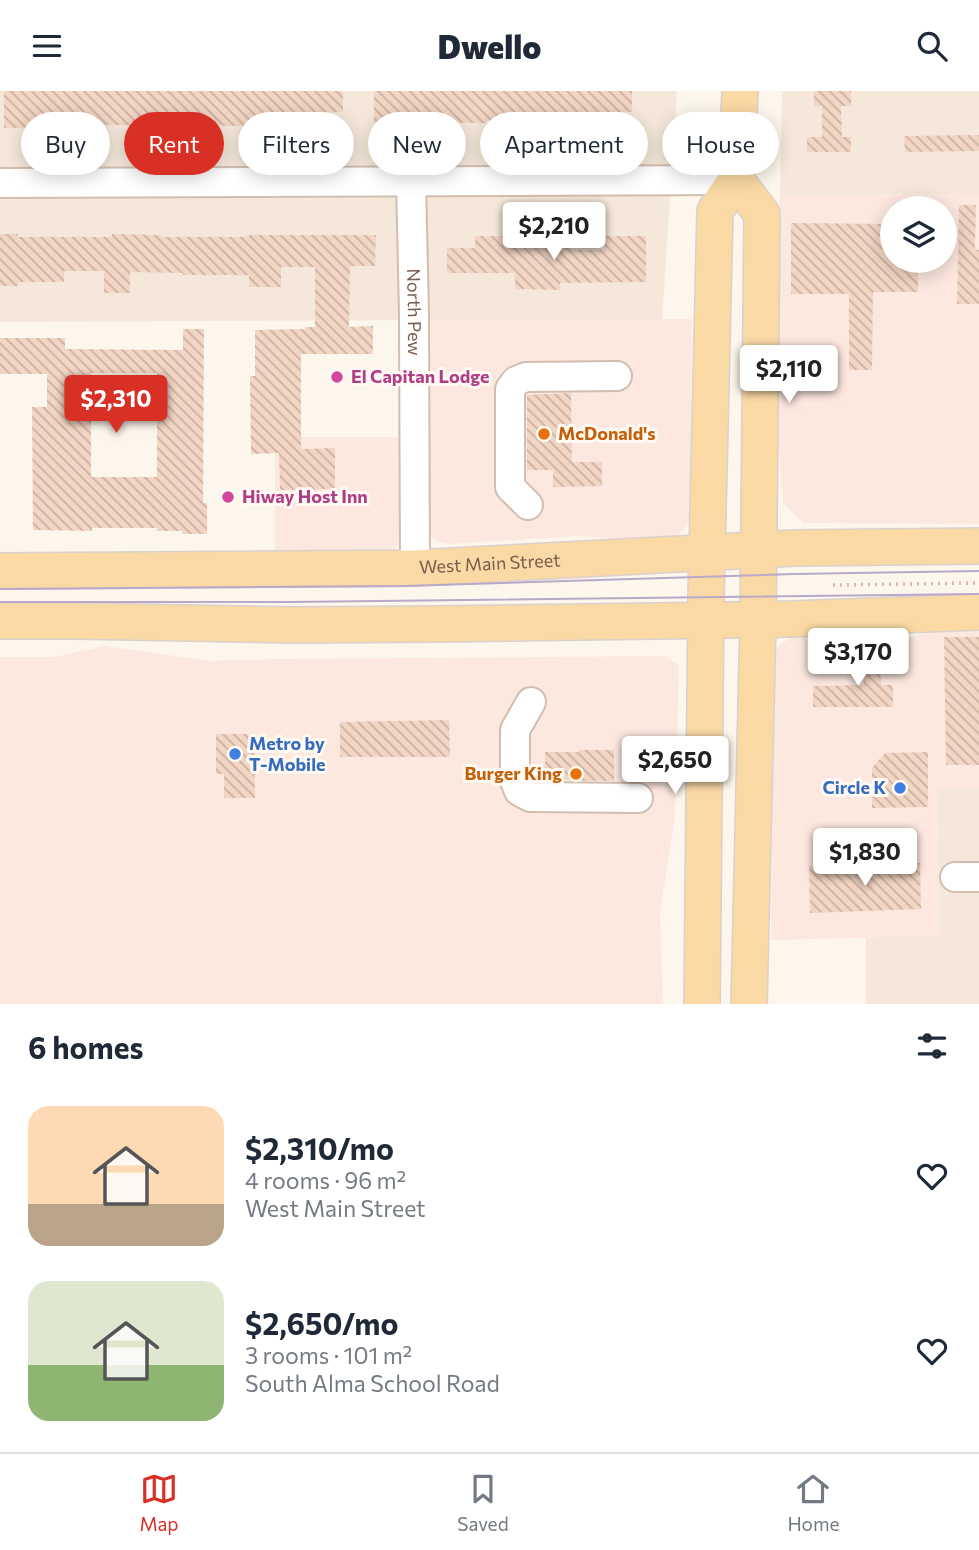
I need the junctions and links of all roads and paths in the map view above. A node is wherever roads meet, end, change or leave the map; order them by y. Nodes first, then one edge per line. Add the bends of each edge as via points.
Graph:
1 (740, 91) edge
2 (736, 180) junction
3 (411, 181) junction
4 (0, 183) edge
5 (617, 376) dead end
6 (528, 505) dead end
7 (979, 546) edge
8 (759, 550) junction
9 (707, 554) junction
10 (415, 568) junction
11 (0, 571) edge
12 (979, 583) edge
13 (833, 585) dead end
14 (706, 605) junction
15 (979, 612) edge
16 (758, 620) junction
17 (0, 621) edge
18 (531, 702) dead end
19 (638, 799) dead end
20 (702, 1004) edge
21 (749, 1004) edge

1 - 2 main road
2 - 3 street
2 - 8 main road via 762,214
2 - 9 main road via 715,211
3 - 4 street
3 - 10 street, North Pew
5 - 6 street via 526,377 510,389 510,487
7 - 8 main road, West Main Street
8 - 9 main road, West Main Street
8 - 16 main road
9 - 10 main road, West Main Street
9 - 14 main road
10 - 11 main road, West Main Street
12 - 13 path
14 - 16 main road
14 - 17 main road via 294,625
14 - 20 main road
15 - 16 main road
16 - 21 main road
18 - 19 street via 515,730 519,791 530,797

